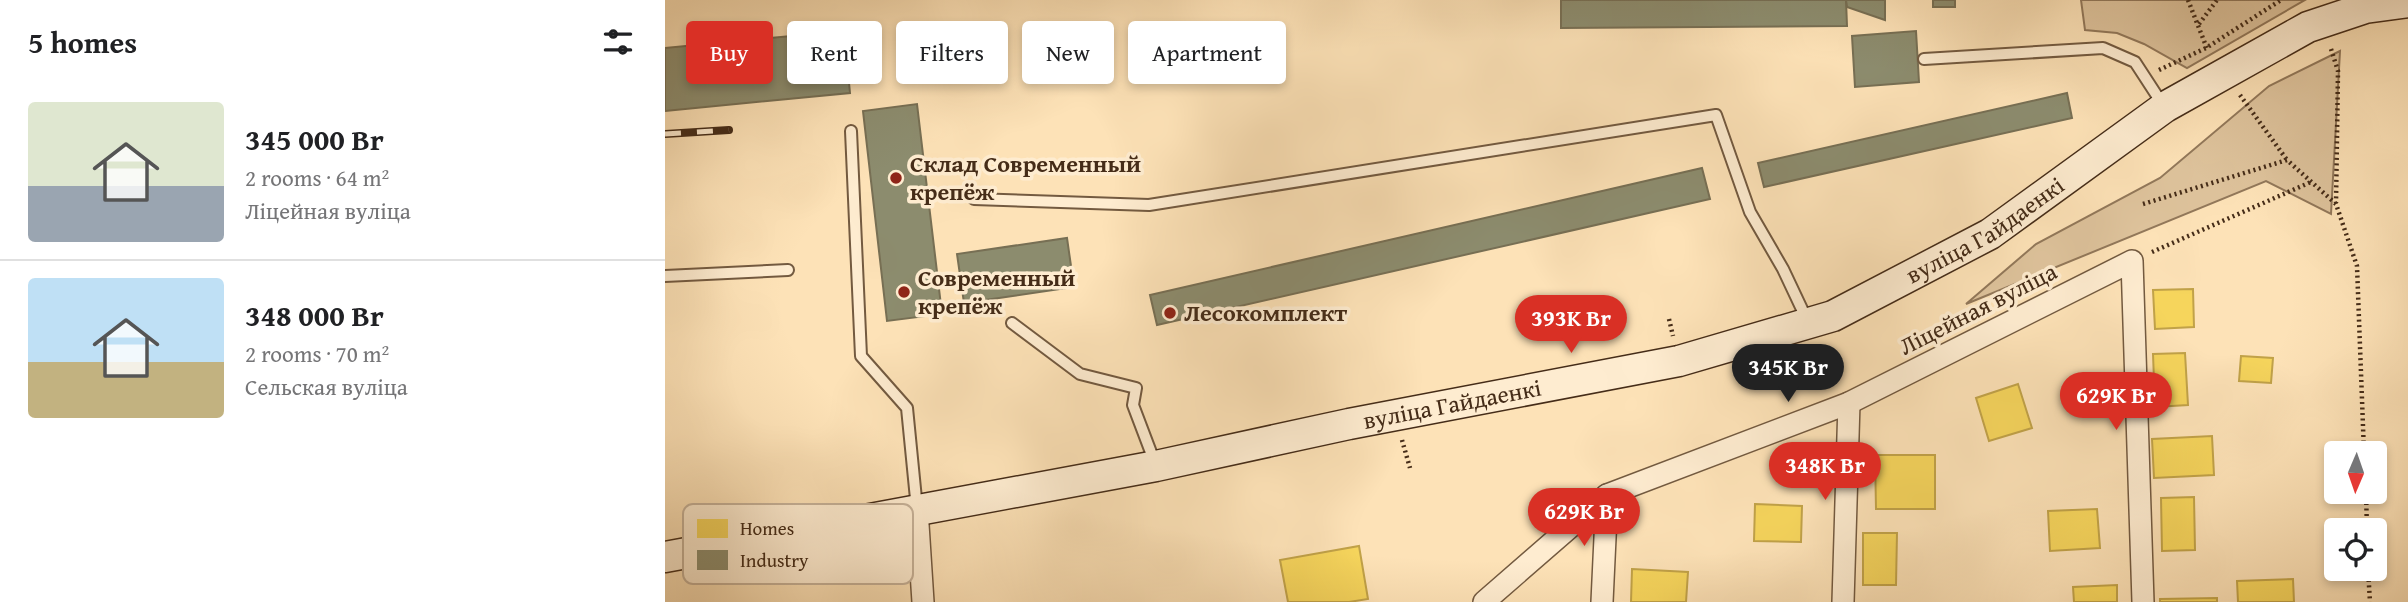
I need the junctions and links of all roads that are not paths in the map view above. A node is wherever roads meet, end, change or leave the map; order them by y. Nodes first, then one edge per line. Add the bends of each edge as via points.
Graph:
1 (2408, 2) edge
2 (1924, 59) dead end
3 (2165, 107) junction
4 (851, 131) dead end
5 (974, 199) dead end
6 (788, 270) dead end
7 (665, 276) edge
8 (1012, 323) dead end
9 (1809, 324) junction
10 (1849, 403) junction
11 (1156, 466) junction
12 (1607, 495) junction
13 (917, 509) junction
14 (913, 510) edge
15 (683, 554) edge
16 (665, 558) edge
17 (923, 602) edge
18 (1485, 602) edge
19 (1602, 602) edge
20 (1843, 602) edge
21 (2143, 602) edge

1 - 3 street, вуліца Гайдаенкі via 2365,8 2308,27
2 - 3 lane via 2103,48 2135,62
3 - 9 street, вуліца Гайдаенкі via 1990,234 1833,316
4 - 13 lane via 861,356 907,408
5 - 9 lane via 1149,205 1716,115 1750,212
6 - 7 lane
8 - 11 lane via 1080,374 1136,388 1133,405
9 - 11 street, вуліца Гайдаенкі via 1679,361
10 - 12 street, Ліцейная вуліца
10 - 20 street
10 - 21 street, Ліцейная вуліца via 2132,261
11 - 13 street, вуліца Гайдаенкі
12 - 18 street, Ліцейная вуліца
12 - 19 street
13 - 14 street, вуліца Гайдаенкі
13 - 17 street
15 - 16 street, вуліца Гайдаенкі

